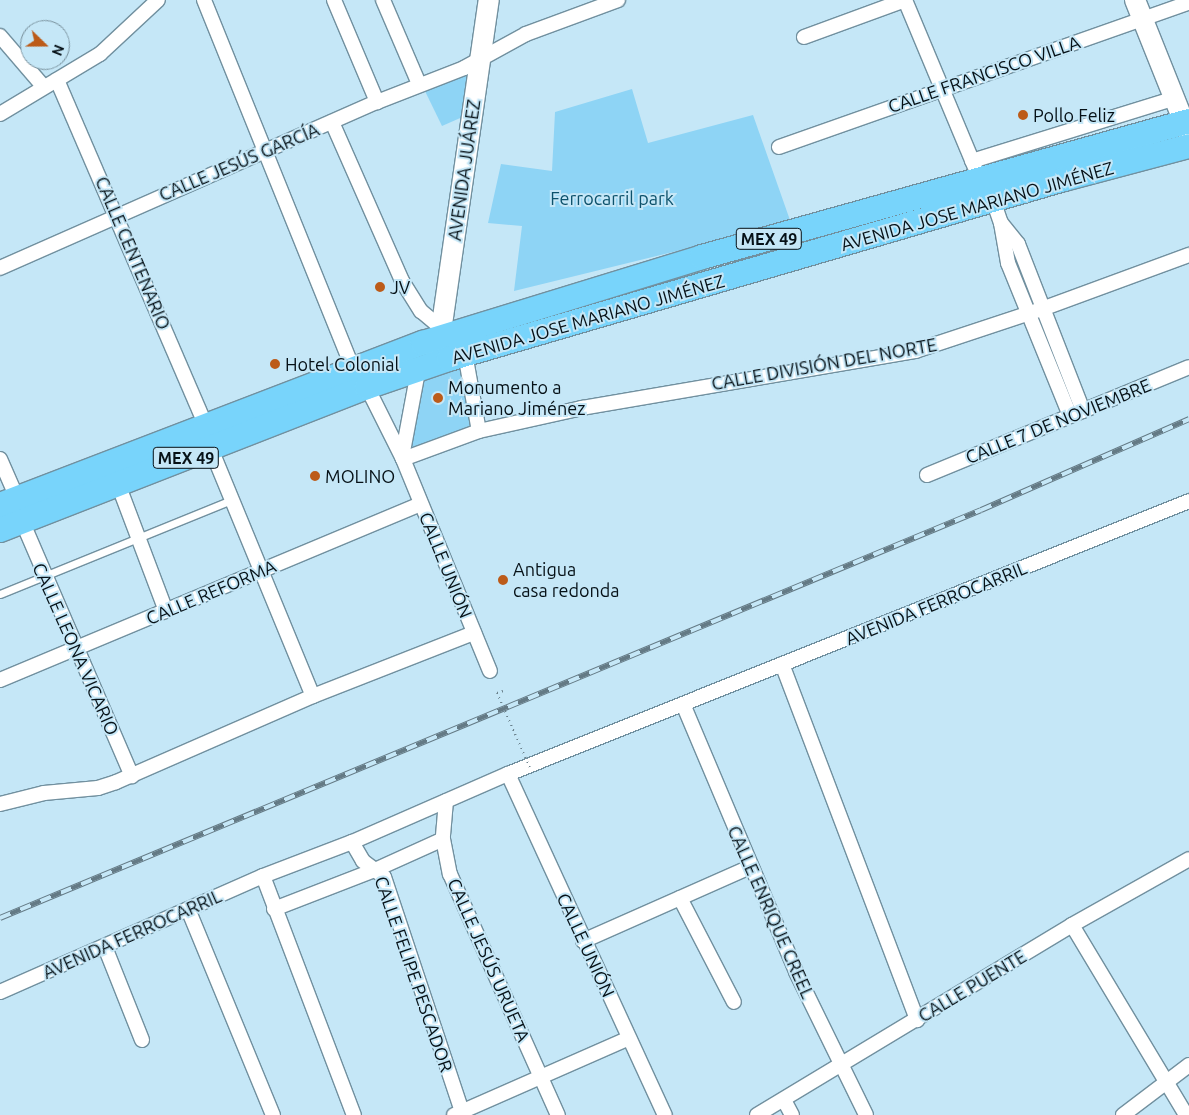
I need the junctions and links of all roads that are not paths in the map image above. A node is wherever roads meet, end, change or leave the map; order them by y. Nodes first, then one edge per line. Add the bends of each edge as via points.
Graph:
1 (158, 0) edge
2 (204, 0) edge
3 (334, 0) edge
4 (383, 0) edge
5 (490, 0) edge
6 (618, 0) edge
7 (905, 0) edge
8 (1135, 0) edge
9 (1189, 3) edge
10 (1143, 19) junction
11 (0, 36) edge
12 (804, 37) dead end
13 (479, 60) junction
14 (57, 80) junction
15 (419, 84) junction
16 (42, 86) junction
17 (942, 88) junction
18 (1175, 98) junction
19 (377, 102) junction
20 (0, 114) edge
21 (332, 122) junction
22 (1187, 127) edge
23 (779, 146) dead end
24 (1189, 146) edge
25 (266, 150) junction
26 (976, 170) junction
27 (993, 200) junction
28 (117, 214) junction
29 (1001, 223) junction
30 (1189, 255) edge
31 (0, 268) edge
32 (1042, 309) junction
33 (1028, 314) junction
34 (446, 339) junction
35 (427, 366) junction
36 (1189, 367) edge
37 (353, 368) junction
38 (367, 387) junction
39 (1077, 413) junction
40 (206, 426) junction
41 (479, 431) junction
42 (211, 449) junction
43 (0, 458) edge
44 (402, 458) junction
45 (927, 475) dead end
46 (118, 484) junction
47 (231, 500) junction
48 (1189, 501) edge
49 (8, 502) edge
50 (421, 504) junction
51 (22, 521) junction
52 (0, 530) edge
53 (138, 537) junction
54 (261, 571) junction
55 (44, 577) junction
56 (0, 594) edge
57 (166, 611) junction
58 (474, 633) junction
59 (76, 649) junction
60 (782, 664) junction
61 (490, 671) dead end
62 (0, 680) edge
63 (313, 696) junction
64 (683, 704) junction
65 (508, 774) junction
66 (132, 776) junction
67 (446, 801) junction
68 (0, 804) edge
69 (443, 840) junction
70 (352, 842) junction
71 (1189, 859) edge
72 (750, 866) junction
73 (377, 869) junction
74 (263, 876) junction
75 (680, 898) junction
76 (188, 909) junction
77 (274, 909) junction
78 (1072, 925) junction
79 (583, 941) junction
80 (105, 947) junction
81 (0, 992) edge
82 (734, 1002) dead end
83 (917, 1020) junction
84 (629, 1038) junction
85 (142, 1040) dead end
86 (1189, 1065) edge
87 (840, 1067) junction
88 (541, 1075) junction
89 (1167, 1084) junction
90 (784, 1100) junction
91 (459, 1114) edge
92 (273, 1115) edge
93 (354, 1115) edge
94 (558, 1115) edge
95 (665, 1115) edge
96 (756, 1115) edge
97 (792, 1115) edge
98 (866, 1115) edge
99 (1123, 1115) edge
100 (1186, 1115) edge

1 - 14 street via 114,43
2 - 25 street
3 - 19 street
4 - 15 street
5 - 13 main road, AVENIDA JUÁREZ
6 - 13 street, CALLE JESÚS GARCÍA via 498,46
7 - 12 street
7 - 17 street
8 - 10 main road
9 - 10 street, CALLE FRANCISCO VILLA
10 - 17 street, CALLE FRANCISCO VILLA
10 - 18 main road
11 - 16 street
13 - 15 street, CALLE JESÚS GARCÍA
13 - 34 main road, AVENIDA JUÁREZ
14 - 16 street
14 - 28 street, CALLE CENTENARIO
15 - 19 street, CALLE JESÚS GARCÍA
16 - 20 street
17 - 23 street, CALLE FRANCISCO VILLA
17 - 26 street
18 - 22 main road
18 - 26 street
19 - 21 street, CALLE JESÚS GARCÍA
21 - 25 street, CALLE JESÚS GARCÍA
21 - 34 street via 402,281 421,311
22 - 26 highway, AVENIDA JOSE MARIANO JIMÉNEZ / MEX 49
24 - 27 highway, AVENIDA JOSE MARIANO JIMÉNEZ / MEX 49
25 - 28 street, CALLE JESÚS GARCÍA
25 - 37 street
26 - 34 highway, AVENIDA JOSE MARIANO JIMÉNEZ / MEX 49
27 - 29 street
27 - 34 highway, AVENIDA JOSE MARIANO JIMÉNEZ / MEX 49
28 - 31 street, CALLE JESÚS GARCÍA
28 - 40 street, CALLE CENTENARIO
29 - 32 street via 1018,244
29 - 33 street via 1004,252
30 - 32 street, CALLE DIVISIÓN DEL NORTE
32 - 33 street, CALLE DIVISIÓN DEL NORTE
32 - 39 street
33 - 39 street
33 - 41 street, CALLE DIVISIÓN DEL NORTE via 915,351 732,380 574,409
34 - 35 highway, AVENIDA JOSE MARIANO JIMÉNEZ / MEX 49
34 - 35 street
34 - 37 highway, AVENIDA JOSE MARIANO JIMÉNEZ / MEX 49
34 - 41 street
35 - 38 highway, AVENIDA JOSE MARIANO JIMÉNEZ / MEX 49
35 - 44 street
36 - 39 street, CALLE 7 DE NOVIEMBRE
37 - 40 highway, AVENIDA JOSE MARIANO JIMÉNEZ / MEX 49
38 - 42 highway, AVENIDA JOSE MARIANO JIMÉNEZ / MEX 49
38 - 44 street, CALLE UNIÓN
39 - 45 street, CALLE 7 DE NOVIEMBRE
40 - 49 highway, AVENIDA JOSE MARIANO JIMÉNEZ / MEX 49
41 - 44 street
42 - 46 highway, AVENIDA JOSE MARIANO JIMÉNEZ / MEX 49
42 - 47 street
43 - 49 street
44 - 50 street, CALLE UNIÓN
46 - 51 highway, AVENIDA JOSE MARIANO JIMÉNEZ / MEX 49
46 - 53 street
47 - 53 lane
47 - 54 street
48 - 60 street, AVENIDA FERROCARRIL
50 - 54 street, CALLE REFORMA
50 - 58 street, CALLE UNIÓN
51 - 52 highway, AVENIDA JOSE MARIANO JIMÉNEZ / MEX 49
51 - 55 street, CALLE LEONA VICARIO
53 - 55 lane
53 - 57 street
54 - 57 street, CALLE REFORMA
54 - 63 street
55 - 56 lane
55 - 59 street, CALLE LEONA VICARIO
57 - 59 street, CALLE REFORMA
58 - 61 street, CALLE UNIÓN
58 - 63 street
59 - 62 street, CALLE REFORMA
59 - 66 street, CALLE LEONA VICARIO
60 - 64 street, AVENIDA FERROCARRIL
60 - 83 street
63 - 66 street
64 - 65 street, AVENIDA FERROCARRIL
64 - 72 street, CALLE ENRIQUE CREEL
65 - 67 street, AVENIDA FERROCARRIL
65 - 79 street, CALLE UNIÓN
66 - 68 street via 98,788 44,792
67 - 69 street, CALLE JESÚS URUETA
67 - 70 street, AVENIDA FERROCARRIL
69 - 73 street
69 - 88 street, CALLE JESÚS URUETA via 455,890
70 - 73 street, CALLE FELIPE PESCADOR via 363,861
70 - 74 street, AVENIDA FERROCARRIL
71 - 78 street, CALLE PUENTE
72 - 75 street
72 - 87 street, CALLE ENRIQUE CREEL
73 - 77 street
73 - 91 street, CALLE FELIPE PESCADOR via 384,877
74 - 76 street, AVENIDA FERROCARRIL
74 - 77 street
75 - 79 street
75 - 82 street
76 - 80 street, AVENIDA FERROCARRIL
76 - 92 street
77 - 93 street
78 - 83 street, CALLE PUENTE
78 - 89 street
79 - 84 street, CALLE UNIÓN
80 - 81 street, AVENIDA FERROCARRIL
80 - 85 street
83 - 87 street, CALLE PUENTE
84 - 88 street
84 - 95 street, CALLE UNIÓN
86 - 89 street
87 - 90 street, CALLE PUENTE
87 - 98 street, CALLE ENRIQUE CREEL
88 - 91 street
88 - 94 street, CALLE JESÚS URUETA
89 - 99 street
89 - 100 street
90 - 96 street, CALLE PUENTE
90 - 97 street

